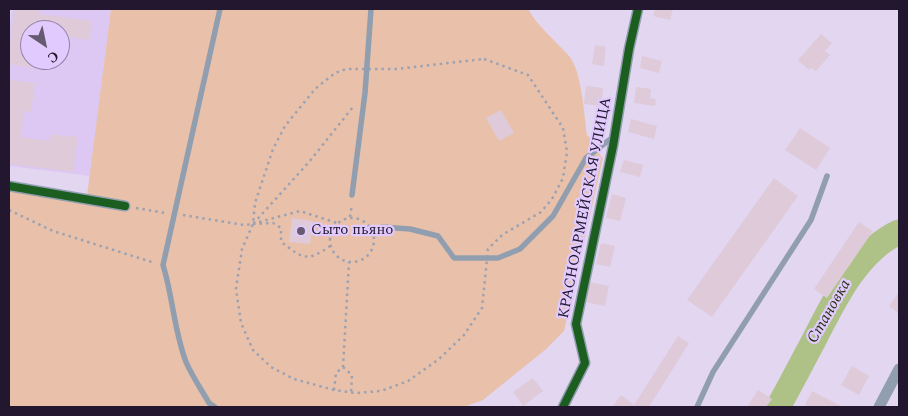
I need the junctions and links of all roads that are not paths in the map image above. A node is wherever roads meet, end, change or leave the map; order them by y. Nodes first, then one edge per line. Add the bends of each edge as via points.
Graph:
1 (220, 9) edge
2 (371, 9) edge
3 (638, 9) edge
4 (615, 136) junction
5 (827, 176) dead end
6 (9, 186) edge
7 (352, 195) road end
8 (125, 206) dead end
9 (382, 226) dead end
10 (899, 369) edge
11 (215, 407) edge
12 (563, 407) edge
13 (697, 407) edge
14 (879, 407) edge

1 - 11 lane via 163,265 186,362
2 - 7 lane via 365,93
3 - 4 street, КРАСНОАРМЕЙСКАЯ УЛИЦА
4 - 9 lane via 586,158 553,216 520,249 498,258 454,258 438,236
4 - 12 street, КРАСНОАРМЕЙСКАЯ УЛИЦА via 576,324 585,363
5 - 13 lane via 811,220 713,372
6 - 8 street
10 - 14 street

